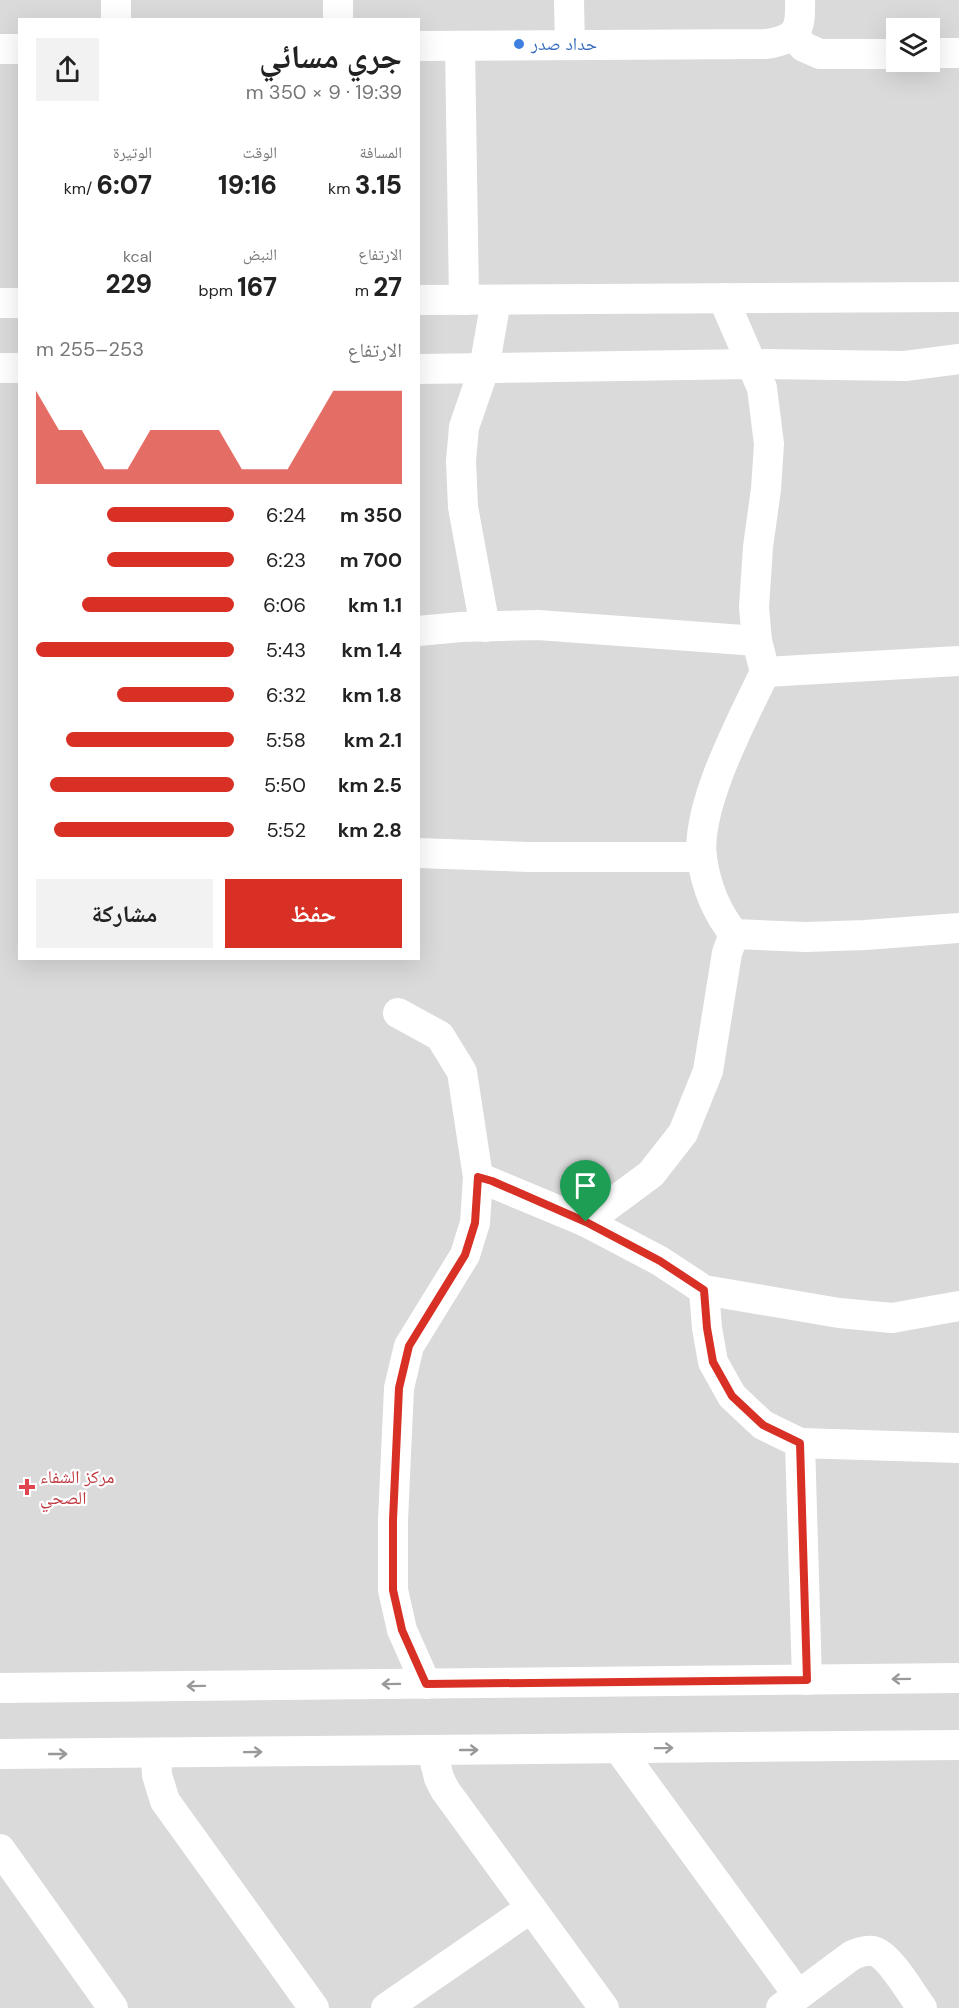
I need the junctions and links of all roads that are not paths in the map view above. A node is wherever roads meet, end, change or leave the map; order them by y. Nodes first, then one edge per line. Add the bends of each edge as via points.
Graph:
1 (116, 0) edge
2 (338, 0) edge
3 (569, 0) edge
4 (800, 0) edge
5 (116, 18) edge
6 (338, 18) edge
7 (792, 35) junction
8 (570, 45) junction
9 (420, 46) edge
10 (460, 46) junction
11 (0, 49) edge
12 (18, 49) edge
13 (940, 53) edge
14 (959, 53) edge
15 (886, 54) edge
16 (959, 297) edge
17 (723, 298) junction
18 (420, 300) edge
19 (464, 300) junction
20 (496, 300) junction
21 (0, 303) edge
22 (18, 303) edge
23 (959, 359) edge
24 (753, 364) junction
25 (0, 368) edge
26 (18, 368) edge
27 (420, 369) edge
28 (484, 369) junction
29 (485, 627) junction
30 (420, 631) edge
31 (757, 641) junction
32 (959, 661) edge
33 (765, 672) junction
34 (420, 853) edge
35 (702, 857) junction
36 (959, 928) edge
37 (734, 934) junction
38 (398, 1013) dead end
39 (478, 1177) junction
40 (586, 1222) junction
41 (704, 1290) junction
42 (959, 1306) edge
43 (800, 1443) junction
44 (959, 1448) edge
45 (959, 1678) edge
46 (807, 1680) junction
47 (426, 1684) junction
48 (0, 1688) edge
49 (959, 1746) edge
50 (619, 1749) junction
51 (432, 1750) junction
52 (156, 1753) junction
53 (0, 1754) edge
54 (0, 1849) edge
55 (531, 1908) junction
56 (790, 2001) edge
57 (113, 2008) edge
58 (314, 2008) edge
59 (386, 2008) edge
60 (604, 2008) edge
61 (922, 2008) edge

1 - 5 street
2 - 6 street
3 - 8 street
4 - 7 street via 800,23
7 - 8 street via 766,44
7 - 15 street via 804,47 820,54
8 - 10 street
9 - 10 street
10 - 19 street
11 - 12 street
13 - 14 street
16 - 17 street
17 - 20 street
17 - 24 street
18 - 19 street
19 - 20 street
20 - 28 street
21 - 22 street
23 - 24 street via 905,366
24 - 28 street
24 - 31 street via 762,388 769,444 755,597
25 - 26 street
27 - 28 street
28 - 29 street via 464,427 461,461 463,507
29 - 30 street
29 - 31 street via 538,625
31 - 33 street
32 - 33 street
33 - 35 street via 716,780 703,825
34 - 35 street
35 - 37 street via 714,901
36 - 37 street via 818,937
37 - 40 street via 727,953 708,1071 683,1133 651,1174
38 - 39 street via 440,1036 462,1072
39 - 40 street
39 - 47 street via 475,1223 465,1255 409,1346 399,1388 393,1590 402,1630
40 - 41 street via 660,1261
41 - 42 street via 892,1318
41 - 43 street via 713,1362 732,1396 763,1425
43 - 44 street
43 - 46 street
45 -> 46 street
46 - 47 street
47 -> 48 street
50 -> 49 street
51 -> 50 street
50 - 56 street
52 -> 51 street
51 - 55 street via 445,1790
53 -> 52 street
52 - 58 street via 157,1776 165,1801
54 - 57 street
55 - 59 street
55 - 60 street
56 - 61 street via 850,1956 873,1951 886,1959

